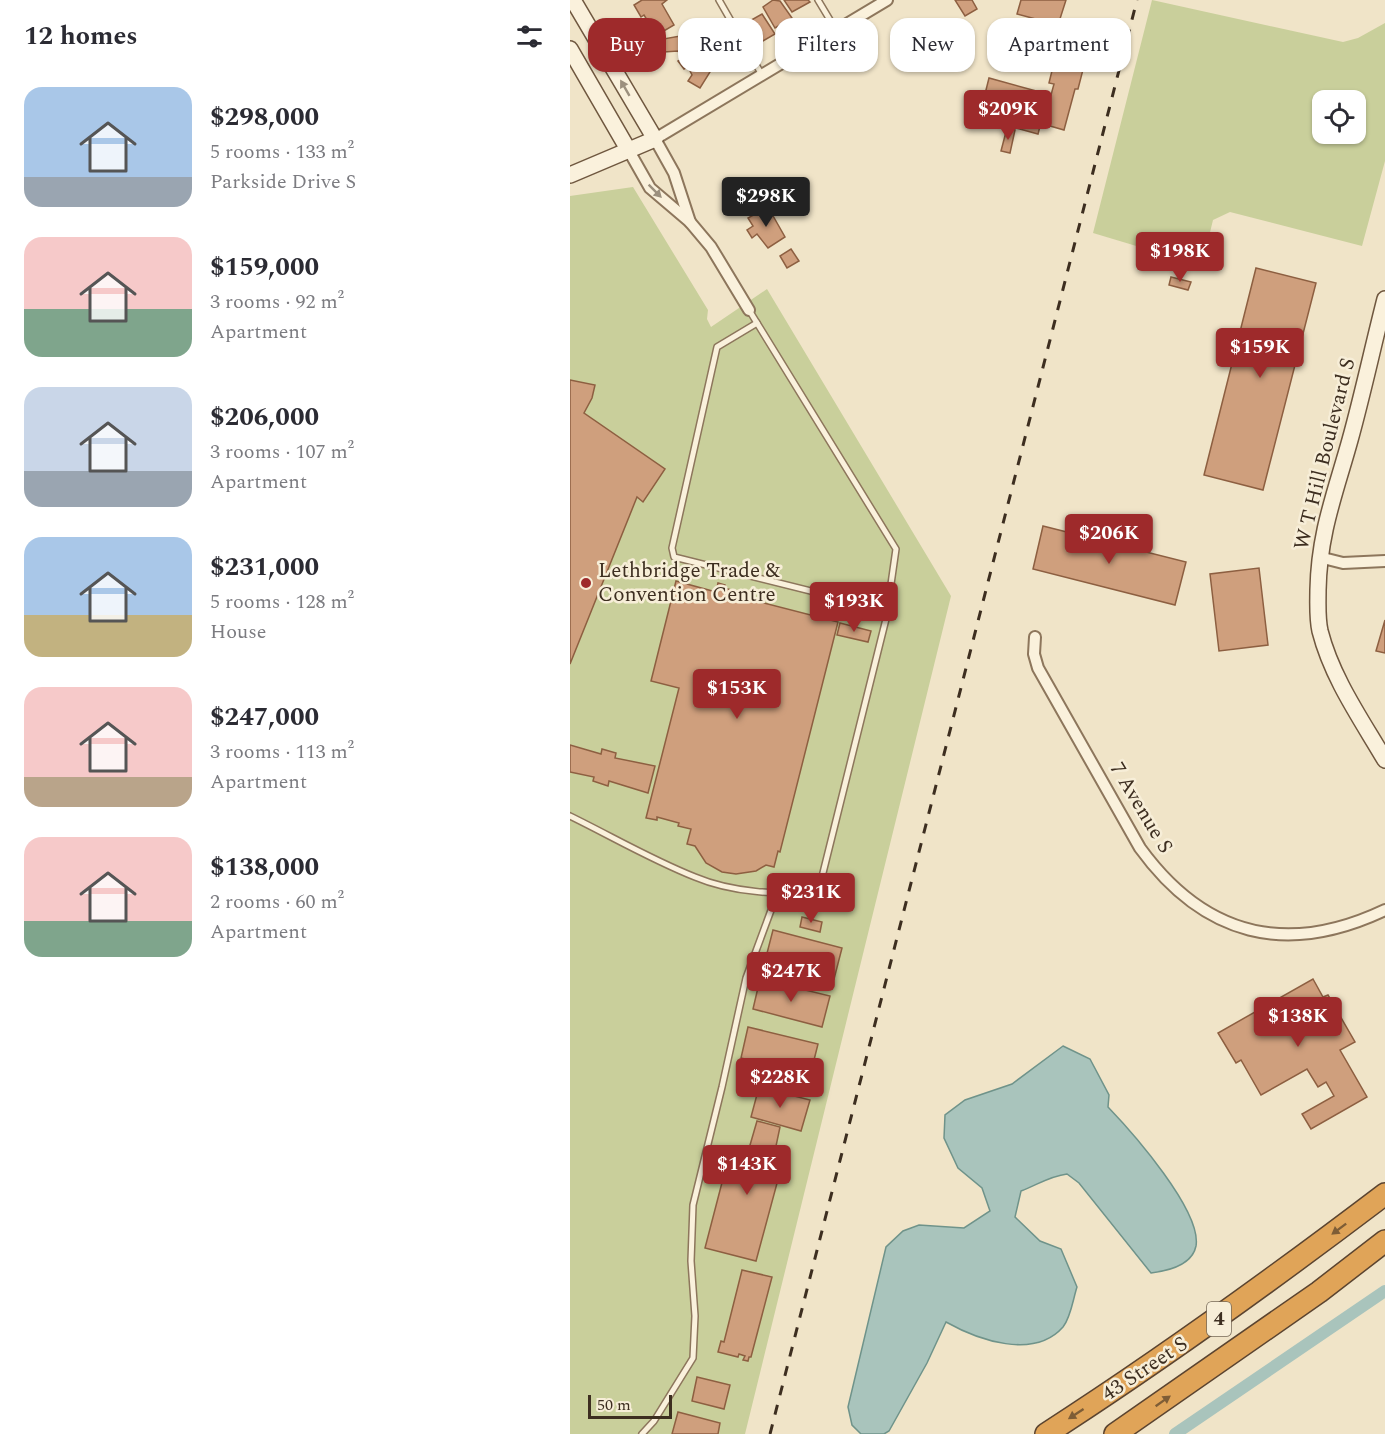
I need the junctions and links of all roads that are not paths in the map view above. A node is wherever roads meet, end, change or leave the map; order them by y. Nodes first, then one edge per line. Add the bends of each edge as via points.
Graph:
1 (573, 0) edge
2 (719, 0) edge
3 (818, 0) edge
4 (887, 0) edge
5 (829, 18) edge
6 (856, 18) edge
7 (570, 49) edge
8 (775, 67) edge
9 (762, 75) junction
10 (655, 139) junction
11 (629, 151) junction
12 (570, 175) edge
13 (690, 222) junction
14 (1385, 299) edge
15 (749, 310) joint
16 (757, 323) junction
17 (1319, 556) junction
18 (1385, 561) edge
19 (887, 610) junction
20 (1035, 637) dead end
21 (1385, 760) edge
22 (570, 816) edge
23 (777, 894) junction
24 (1385, 910) edge
25 (1385, 1194) edge
26 (1385, 1241) edge
27 (642, 1434) edge
28 (1046, 1434) edge
29 (1115, 1434) edge

10 -> 1 street
2 - 9 lane
3 - 5 lane
4 - 6 street
7 - 11 street
8 - 9 street
9 - 10 street
10 - 11 street
10 - 13 street via 674,173
11 - 12 street
11 -> 13 street via 650,188
13 - 15 street via 711,247
14 - 17 street, W T Hill Boulevard S
15 - 16 lane
16 - 19 lane via 896,549
16 - 19 lane via 717,348 672,548 674,557
17 - 18 street via 1343,563
17 - 21 street, W T Hill Boulevard S via 1319,628 1327,655
19 - 23 lane via 818,893
20 - 24 street, 7 Avenue S via 1038,668 1140,848 1159,874 1192,903 1210,915 1247,929 1294,935 1350,926
22 - 23 lane via 695,878
23 - 27 lane via 746,978 693,1205 693,1358
25 -> 28 highway, 43 Street S / 4 via 1177,1349
29 -> 26 highway, 43 Street S / 4 via 1319,1292

